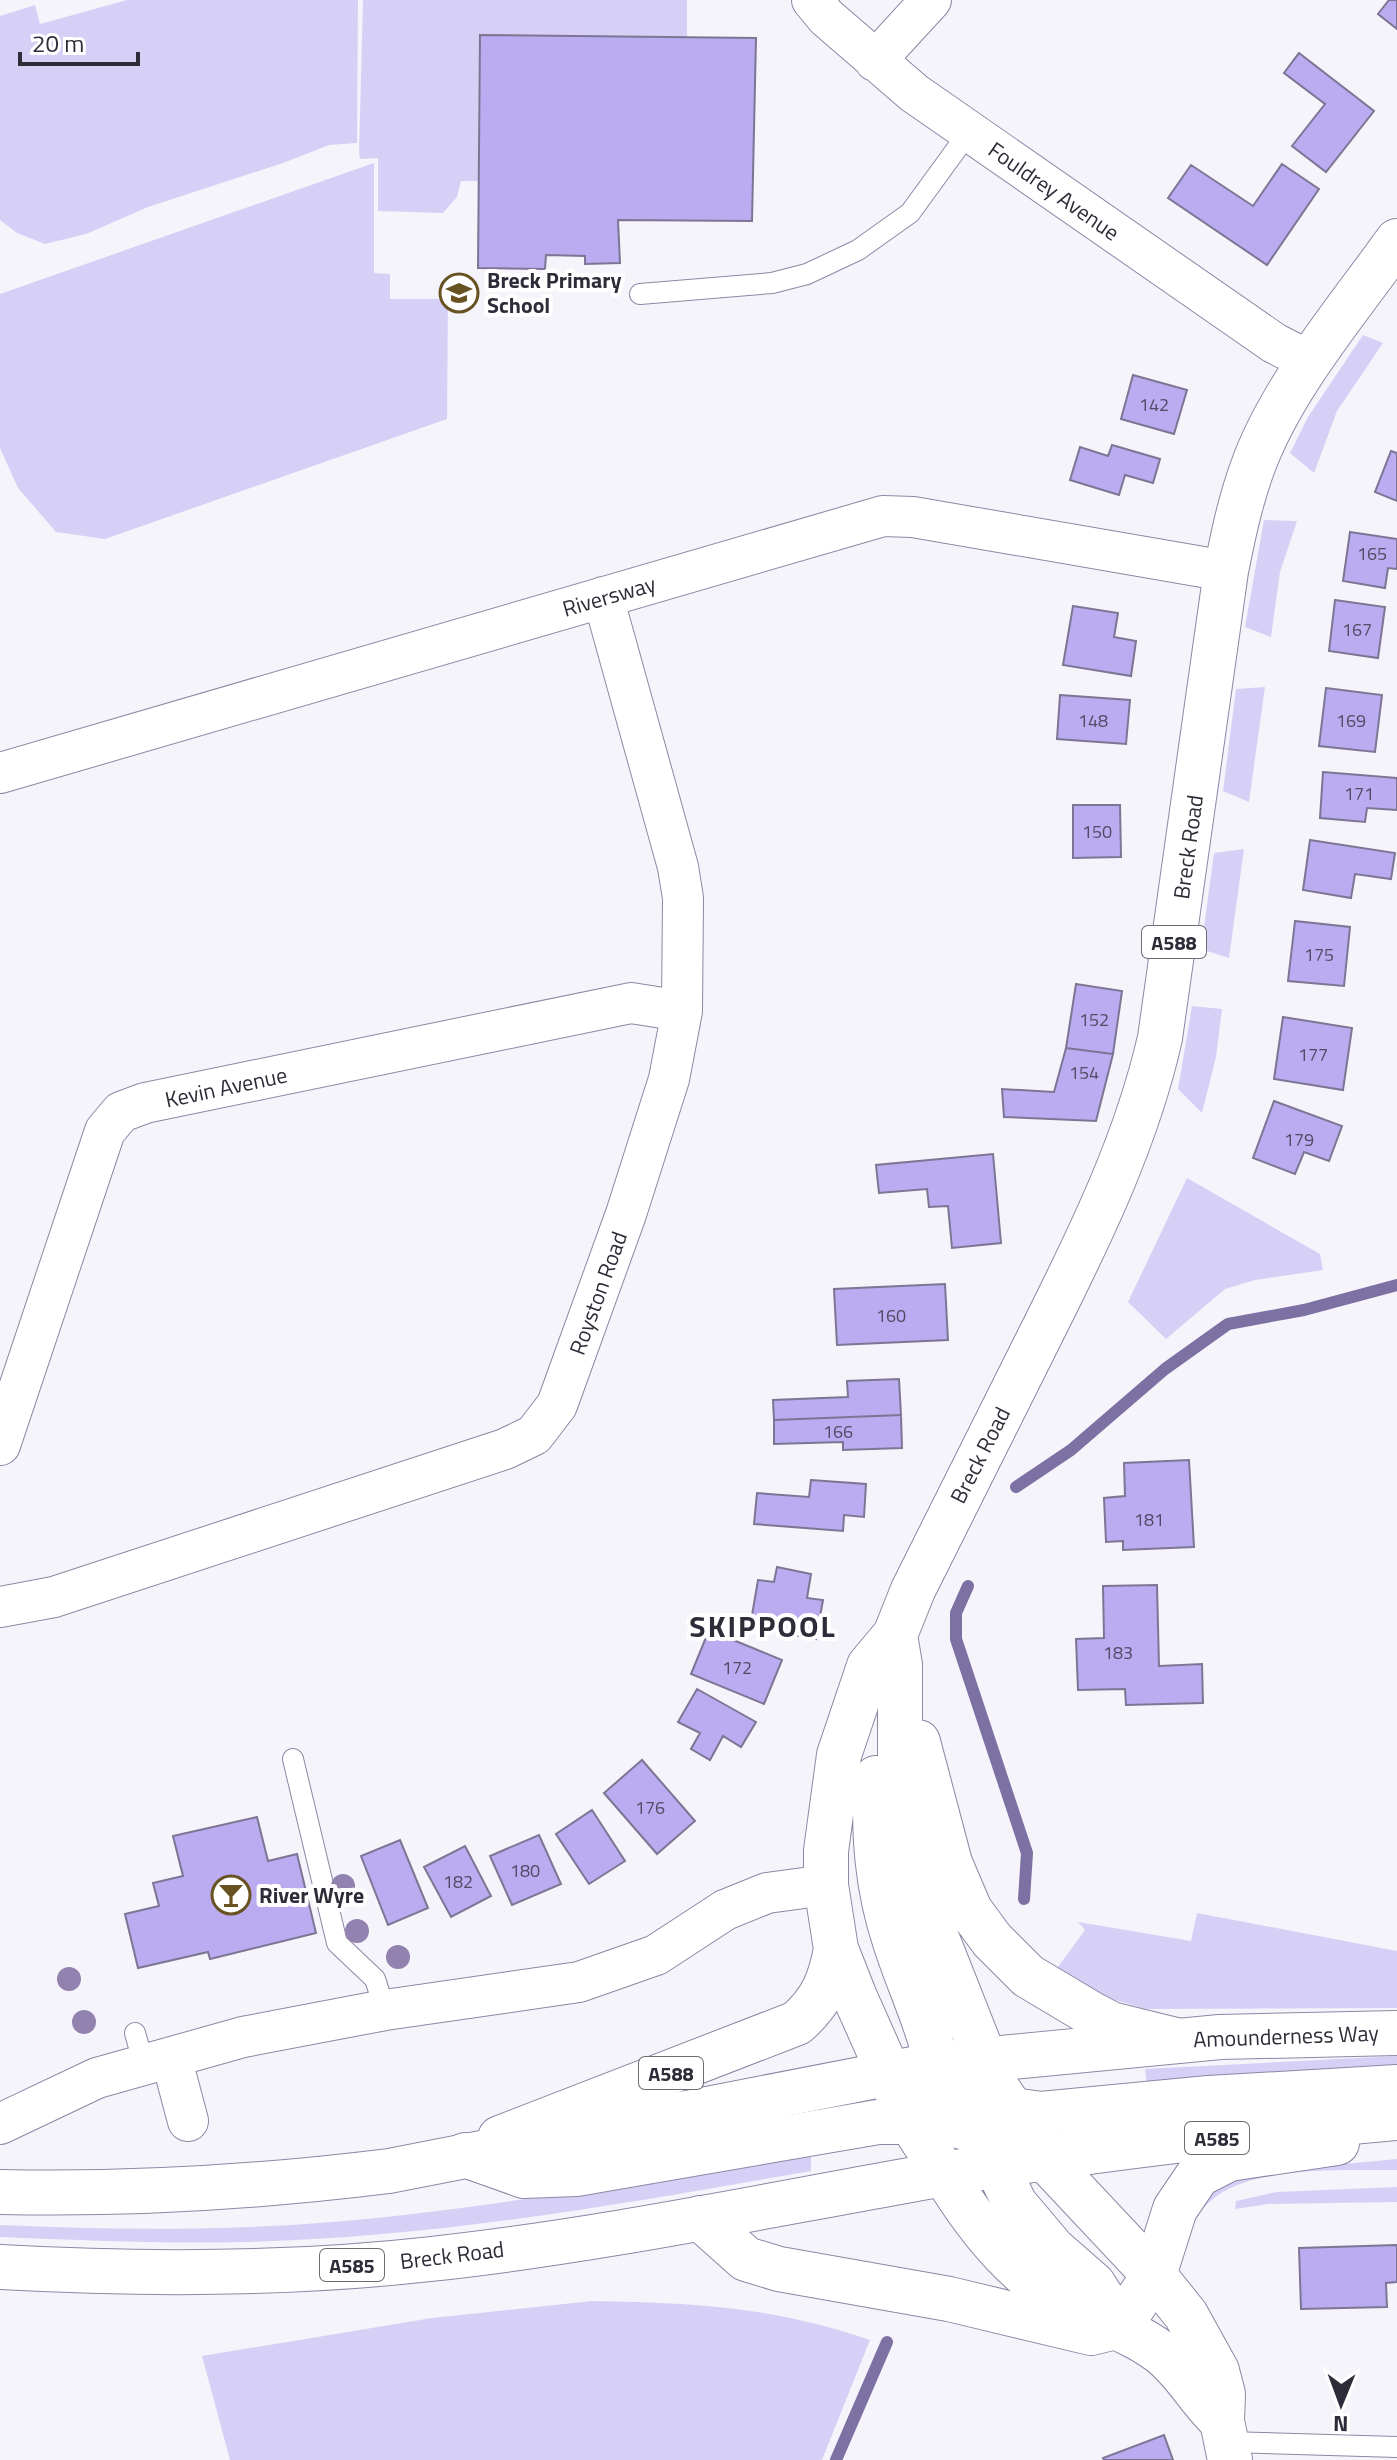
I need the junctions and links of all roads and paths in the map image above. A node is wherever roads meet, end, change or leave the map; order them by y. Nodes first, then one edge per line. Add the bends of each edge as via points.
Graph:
1 (812, 0) edge
2 (931, 0) edge
3 (875, 61) junction
4 (969, 132) junction
5 (1397, 241) edge
6 (640, 294) dead end
7 (1311, 362) junction
8 (1226, 571) junction
9 (603, 597) junction
10 (0, 773) edge
11 (682, 1011) junction
12 (0, 1445) edge
13 (0, 1607) edge
14 (895, 1635) junction
15 (898, 1700) junction
16 (293, 1759) dead end
17 (826, 1885) junction
18 (899, 1886) junction
19 (970, 1910) junction
20 (836, 1949) junction
21 (385, 2010) junction
22 (1397, 2033) edge
23 (1176, 2040) junction
24 (150, 2052) junction
25 (888, 2073) junction
26 (998, 2102) junction
27 (1395, 2108) edge
28 (188, 2121) dead end
29 (0, 2124) edge
30 (930, 2130) junction
31 (465, 2155) junction
32 (1046, 2160) junction
33 (0, 2192) edge
34 (700, 2218) junction
35 (0, 2267) edge
36 (1154, 2275) junction
37 (1120, 2326) junction
38 (1226, 2441) edge
39 (1397, 2447) edge

1 - 3 street, Fouldrey Avenue
2 - 3 street
3 - 4 street, Fouldrey Avenue
4 - 6 lane via 910,213 858,250 807,274 772,283
4 - 7 street, Fouldrey Avenue via 1274,343
5 - 7 main road, Breck Road / A588
7 - 8 main road, Breck Road / A588 via 1276,417 1253,467
8 - 9 street, Riversway via 883,516
8 - 14 main road, Breck Road / A588 via 1149,1088 1092,1230
9 - 10 street, Riversway
9 - 11 street, Royston Road via 678,867 683,898
11 - 12 street, Kevin Avenue via 631,1003 121,1112 105,1131
11 - 13 street, Royston Road via 669,1079 626,1214 557,1405 534,1435 69,1592
14 - 15 main road, Breck Road / A588
14 - 17 main road, Breck Road / A588 via 869,1666 839,1755
15 - 18 main road, Breck Road / A588
15 - 19 main road, A588 via 917,1738 941,1835
16 - 21 lane via 337,1943 375,1979
17 - 18 main road
17 - 20 main road, Breck Road / A588
17 - 21 street via 767,1893 725,1910 656,1955 579,1982
18 - 19 main road
18 - 26 main road, A588
18 - 30 main road, A588 via 895,1943
19 - 23 main road, A588 via 1028,1976 1111,2024
20 - 25 main road, A588
20 - 31 main road, A588 via 829,1981 815,2007 797,2023 514,2131
21 - 24 street
22 - 23 main road, Amounderness Way / A585
23 - 26 main road, A585
24 - 28 street
24 - 29 street
25 - 30 main road, A585
25 - 31 main road, A585
26 - 27 main road via 1041,2114 1209,2098
26 - 30 main road, A585
26 - 30 main road, A585
26 - 32 main road, A585
26 - 37 main road via 1010,2195 1033,2227 1093,2284
27 - 32 main road, A585
27 - 36 main road via 1341,2142 1229,2159 1198,2175 1175,2209
30 - 31 main road via 859,2124 576,2174 524,2176
30 - 34 main road, Breck Road / A585
30 - 37 main road via 966,2210 1025,2274 1083,2313
31 - 33 main road, A585 via 389,2171 233,2189
32 - 36 main road
34 - 35 main road, Breck Road / A585 via 431,2259 337,2266 151,2273
34 - 37 main road via 746,2259 779,2269 949,2299 1091,2333
36 - 37 main road
36 - 38 main road via 1212,2358 1223,2394
37 - 38 main road via 1161,2353
38 - 39 lane

